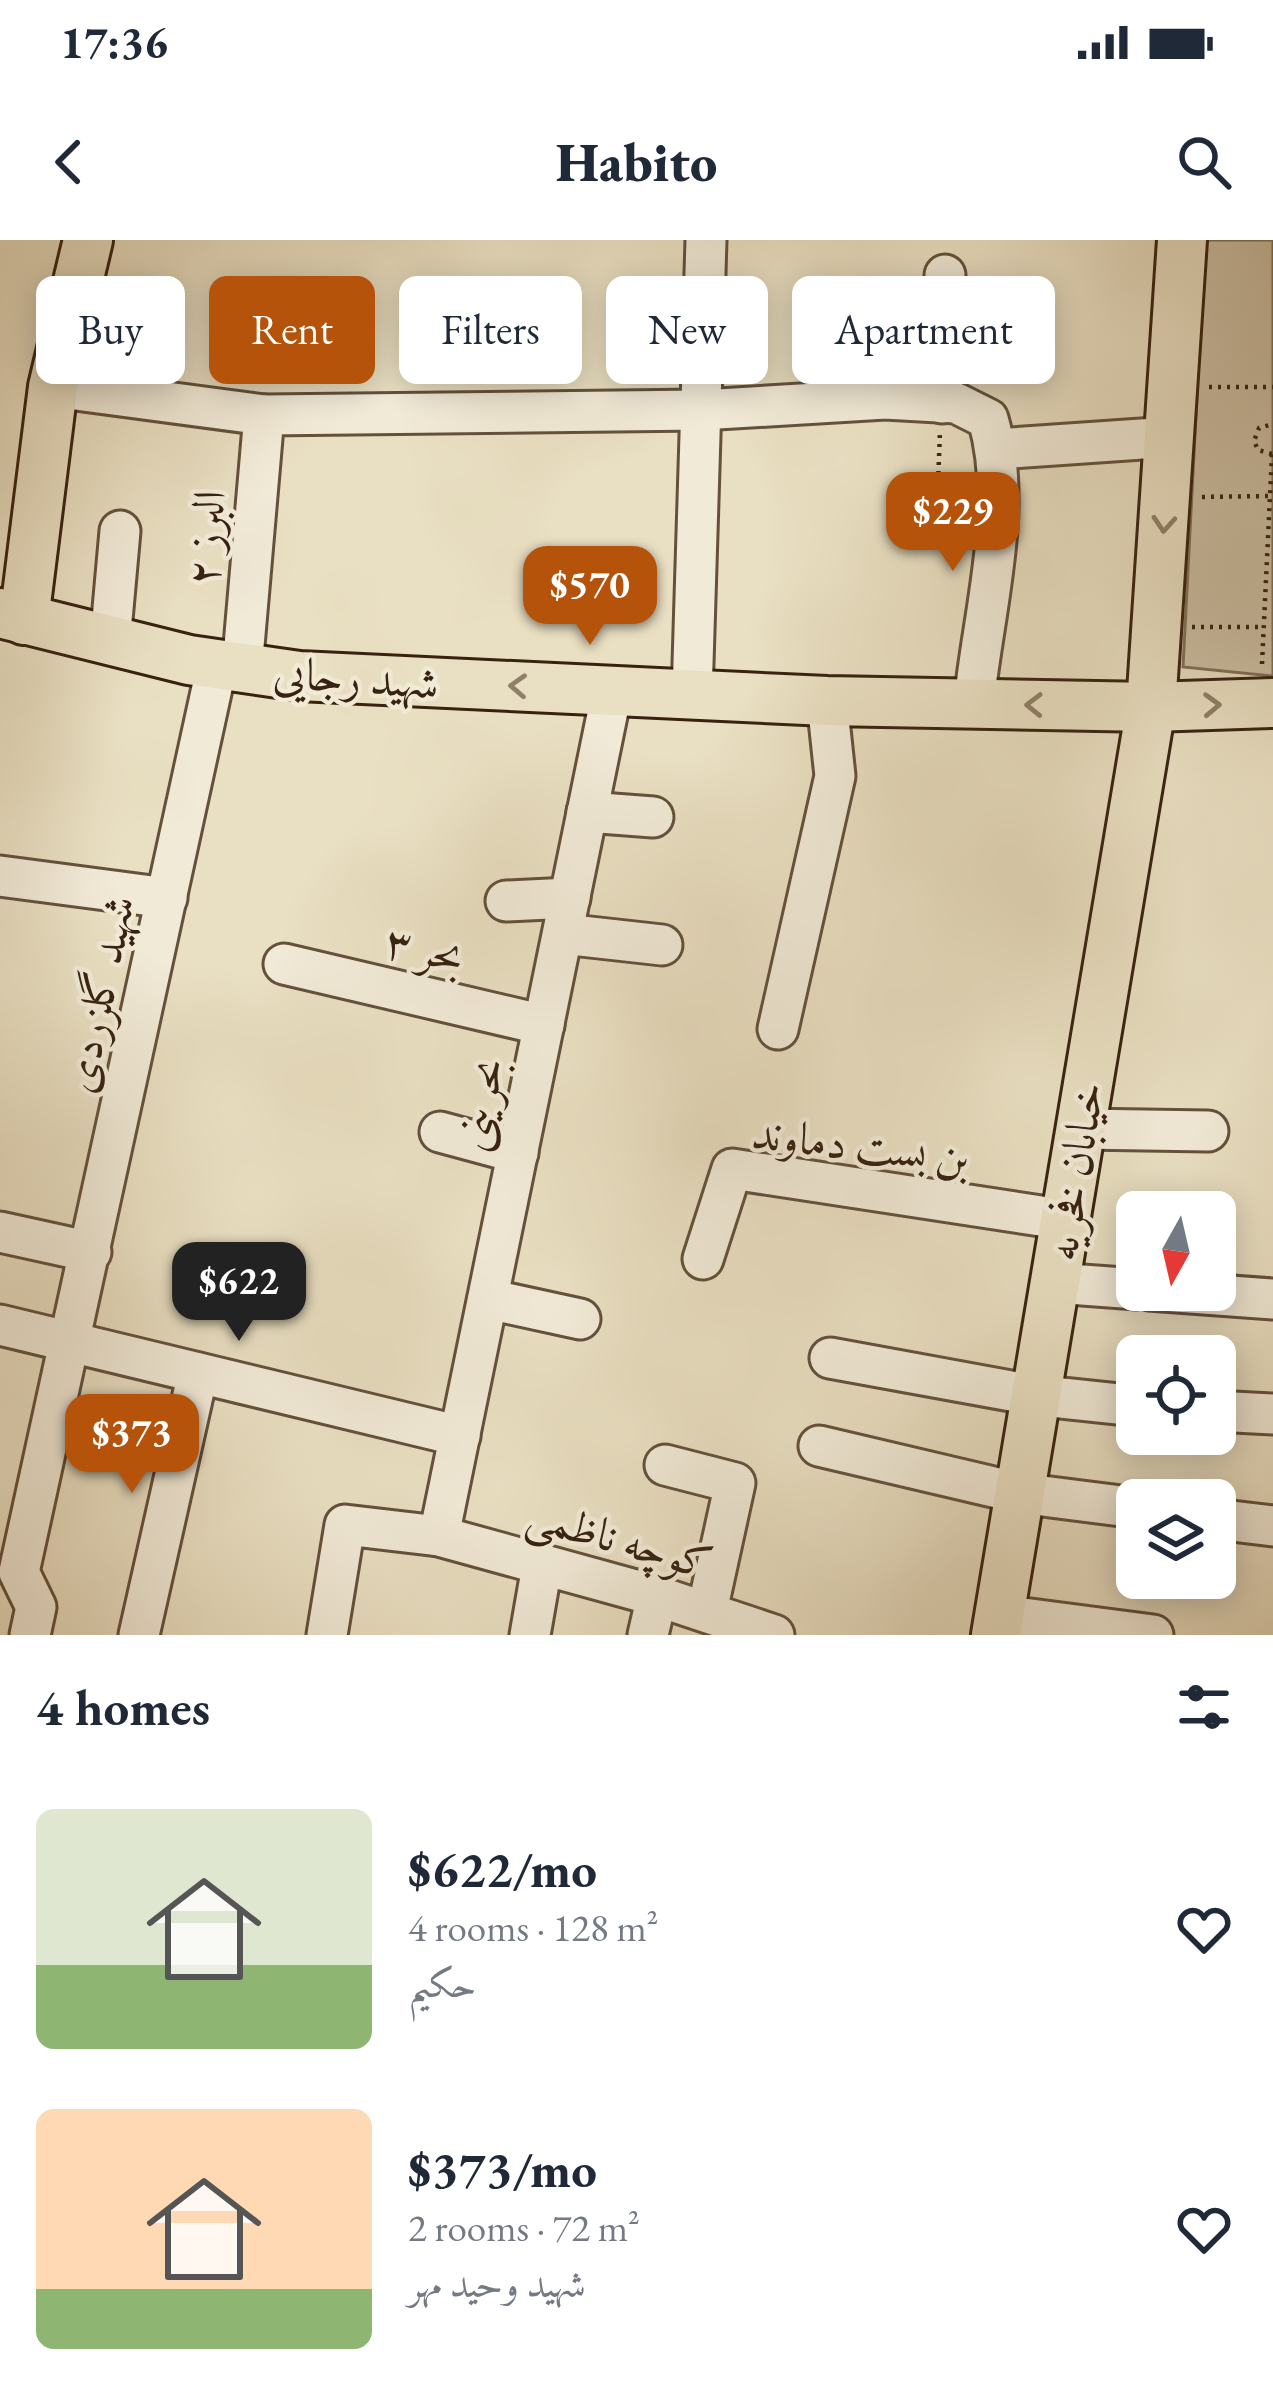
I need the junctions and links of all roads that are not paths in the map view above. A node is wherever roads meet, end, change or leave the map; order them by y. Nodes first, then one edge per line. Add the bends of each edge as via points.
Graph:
1 (88, 240) edge
2 (706, 240) edge
3 (1182, 240) edge
4 (945, 275) dead end
5 (52, 387) junction
6 (942, 403) junction
7 (700, 410) junction
8 (264, 415) junction
9 (1171, 437) junction
10 (996, 449) junction
11 (119, 531) dead end
12 (12, 616) edge
13 (110, 642) junction
14 (230, 667) junction
15 (612, 692) junction
16 (692, 696) junction
17 (827, 701) junction
18 (1267, 703) edge
19 (974, 704) junction
20 (1151, 707) junction
21 (587, 812) junction
22 (653, 817) dead end
23 (0, 876) edge
24 (167, 898) junction
25 (506, 902) dead end
26 (566, 916) junction
27 (662, 945) dead end
28 (284, 964) dead end
29 (544, 1025) junction
30 (778, 1029) dead end
31 (1081, 1129) junction
32 (1208, 1131) dead end
33 (440, 1132) dead end
34 (518, 1153) junction
35 (1067, 1220) junction
36 (0, 1232) edge
37 (91, 1252) junction
38 (703, 1259) dead end
39 (1055, 1283) junction
40 (1116, 1287) edge
41 (1236, 1296) edge
42 (488, 1299) junction
43 (1273, 1299) edge
44 (580, 1319) dead end
45 (0, 1325) edge
46 (70, 1343) junction
47 (830, 1358) dead end
48 (199, 1373) junction
49 (1033, 1395) junction
50 (1116, 1404) edge
51 (1236, 1412) edge
52 (1273, 1414) edge
53 (460, 1436) junction
54 (819, 1446) dead end
55 (665, 1465) dead end
56 (1019, 1493) junction
57 (1116, 1505) edge
58 (1236, 1522) edge
59 (1273, 1526) edge
60 (439, 1536) junction
61 (542, 1566) junction
62 (657, 1596) junction
63 (707, 1611) junction
64 (997, 1625) edge
65 (30, 1635) edge
66 (139, 1635) edge
67 (327, 1635) edge
68 (530, 1635) edge
69 (648, 1635) edge
70 (774, 1635) edge
71 (1153, 1635) edge

1 - 5 main road
2 - 7 street
3 - 9 main road, خیابان فخریه
4 - 6 street
5 - 8 street
5 - 12 main road
6 - 7 street via 885,398
6 - 10 street via 988,419
7 - 8 street
7 - 16 street
8 - 14 street, البرز ۲
9 - 10 street
9 -> 20 main road, خیابان فخریه
10 - 19 street via 994,553
11 - 13 street
12 - 13 main road, شهید رجایی
13 - 14 main road, شهید رجایی
15 -> 14 main road, شهید رجایی
14 - 24 street, شهید گلزردی
15 - 16 main road, شهید رجایی
15 - 21 street, بحرینی
16 - 17 main road, شهید رجایی
17 - 19 main road, شهید رجایی
17 - 30 street via 835,776
20 -> 18 main road, شهید رجایی
20 -> 19 main road, شهید رجایی
20 - 31 main road, خیابان فخریه
21 - 22 street
21 - 26 street, بحرینی
23 - 24 street
24 - 37 street, شهید گلزردی
25 - 26 street
26 - 27 street
26 - 29 street, بحرینی
28 - 29 street, بحر ۳
29 - 34 street, بحرینی
31 - 32 street
31 - 35 main road, خیابان فخریه
33 - 34 street
34 - 42 street, بحرینی
35 - 38 street, بن بست دماوند via 732,1169
35 - 39 main road, خیابان فخریه
36 - 37 street
37 - 46 street, شهید گلزردی
39 - 40 street
39 - 49 main road, خیابان فخریه
41 - 43 street
42 - 44 street
42 - 53 street, بحرینی
45 - 46 street
46 - 48 street
46 - 65 street, شهید گلزردی via 19,1572 36,1607
47 - 49 street
48 - 53 street
48 - 66 street
49 - 50 street
49 - 56 main road, خیابان فخریه
51 - 52 street
53 - 60 street, بحرینی
54 - 56 street
55 - 63 street via 735,1483
56 - 57 street
56 - 64 main road, خیابان فخریه
58 - 59 street
60 - 61 street, کوچه ناظمی
60 - 67 street, کوچه ناظمی via 346,1526
61 - 62 street, کوچه ناظمی
61 - 68 street
62 - 63 street, کوچه ناظمی
62 - 69 street
63 - 70 street, کوچه ناظمی
64 - 71 street

